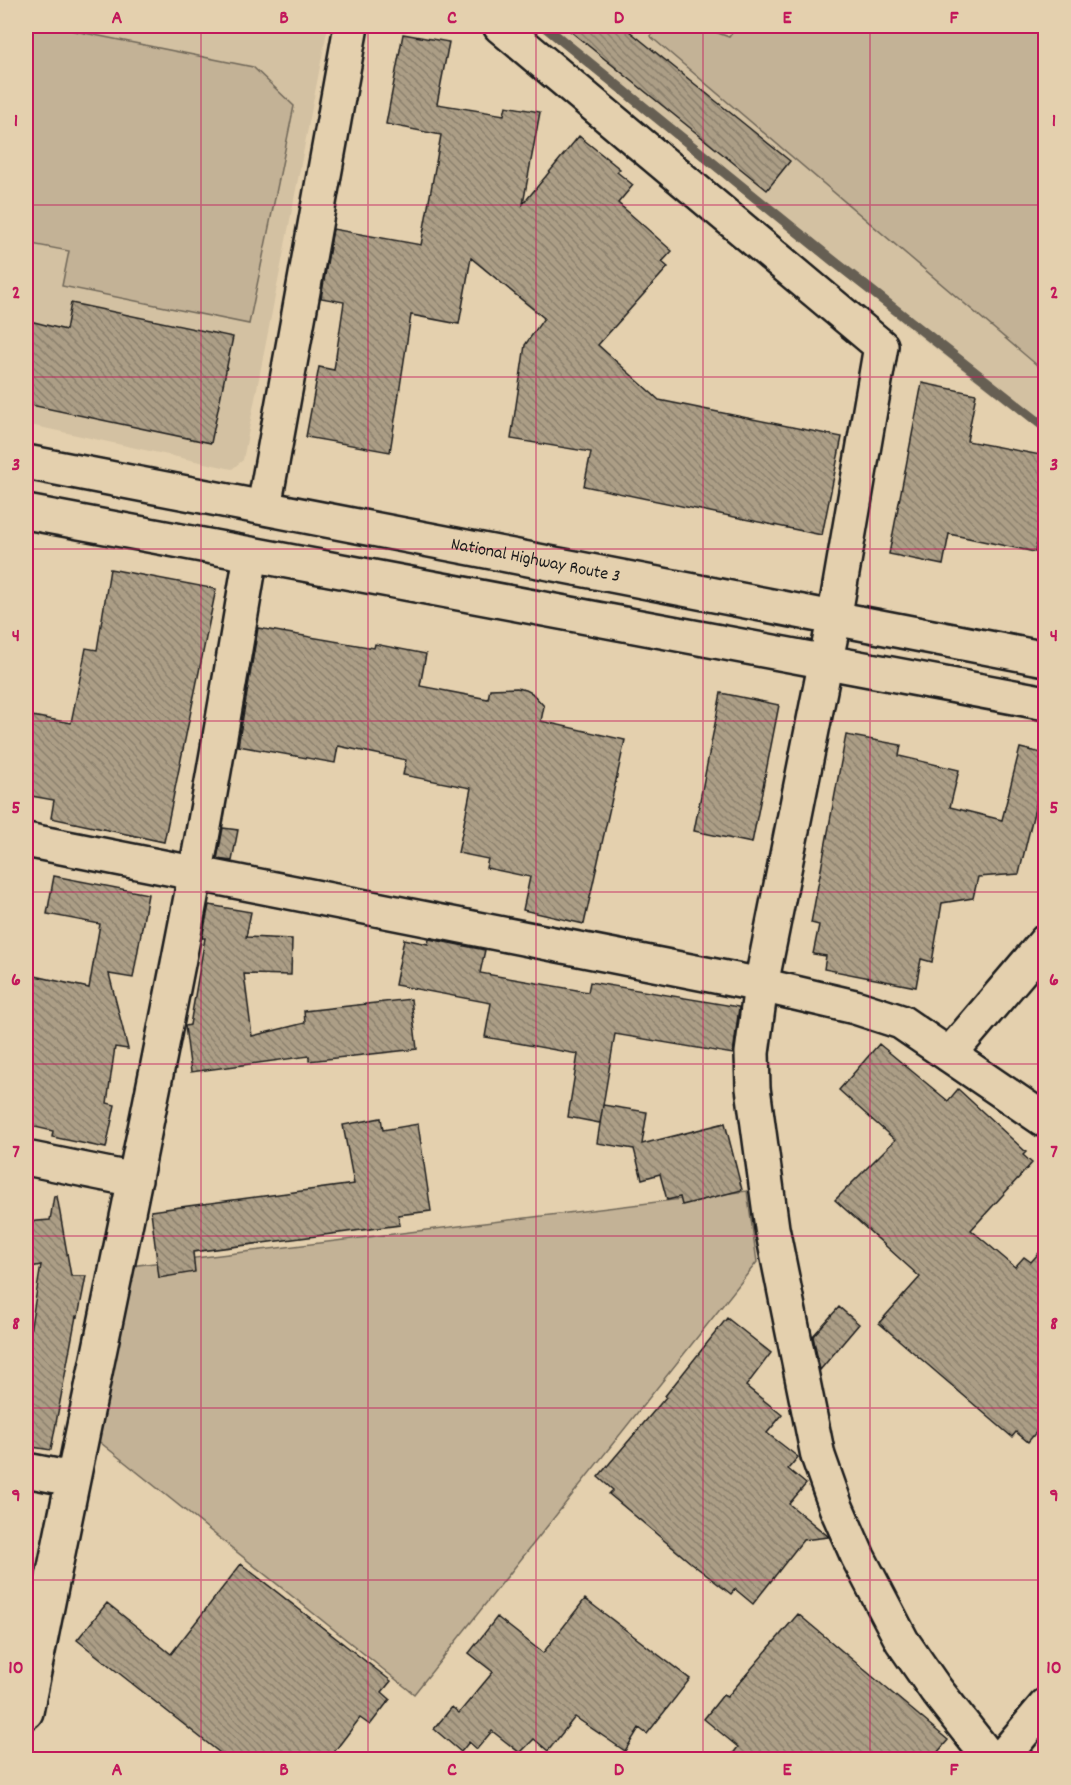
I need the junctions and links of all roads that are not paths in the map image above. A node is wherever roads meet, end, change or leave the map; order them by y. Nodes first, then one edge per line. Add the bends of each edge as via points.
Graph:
1 (351, 26) edge
2 (500, 26) edge
3 (26, 462) edge
4 (264, 507) junction
5 (26, 512) edge
6 (251, 555) junction
7 (834, 620) junction
8 (1046, 659) edge
9 (826, 663) junction
10 (1046, 703) edge
11 (26, 840) edge
12 (195, 874) junction
13 (1046, 941) edge
14 (761, 985) junction
15 (949, 1055) junction
16 (1046, 1121) edge
17 (26, 1158) edge
18 (135, 1180) junction
19 (26, 1470) edge
20 (72, 1479) junction
21 (1046, 1705) edge
22 (26, 1713) edge
23 (991, 1760) edge
24 (999, 1760) edge

1 - 4 main road
2 - 7 main road via 881,346
3 - 4 main road, National Highway Route 3
4 - 7 main road, National Highway Route 3
5 - 6 main road
6 - 9 main road
6 - 12 main road
7 - 8 main road, National Highway Route 3
7 - 9 main road
9 - 10 main road
9 - 14 main road
11 - 12 main road
12 - 14 main road
12 - 18 main road
13 - 15 main road
14 - 15 main road via 901,1022
14 - 23 main road via 753,1053 756,1122 772,1228 818,1456 858,1557 902,1641
15 - 16 main road
17 - 18 main road
18 - 20 main road
19 - 20 main road
20 - 22 main road
21 - 24 main road

